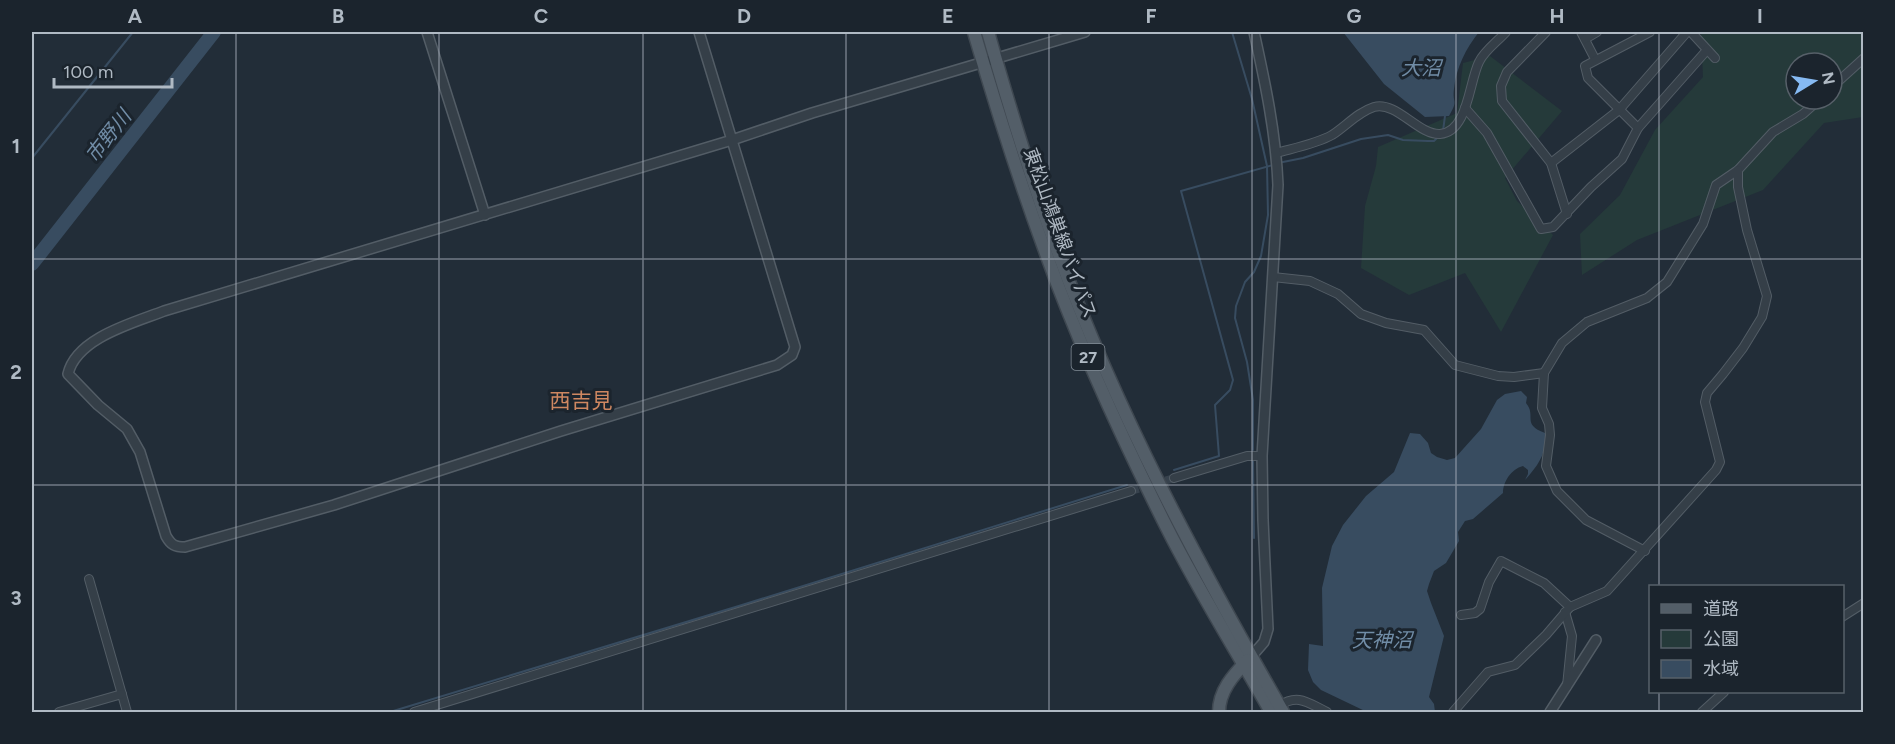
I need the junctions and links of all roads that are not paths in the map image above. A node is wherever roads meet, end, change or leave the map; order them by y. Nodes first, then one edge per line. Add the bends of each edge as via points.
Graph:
1 (427, 32) edge
2 (699, 32) edge
3 (974, 32) edge
4 (988, 32) edge
5 (1085, 32) edge
6 (1254, 32) edge
7 (1506, 32) edge
8 (1546, 32) edge
9 (1597, 32) edge
10 (1650, 32) edge
11 (1689, 32) edge
12 (1583, 35) edge
13 (1707, 50) junction
14 (1715, 58) dead end
15 (1863, 58) edge
16 (1595, 59) junction
17 (989, 61) junction
18 (1844, 76) edge
19 (1466, 108) junction
20 (1619, 110) junction
21 (1806, 111) edge
22 (1638, 128) junction
23 (732, 140) junction
24 (1276, 153) junction
25 (1551, 163) junction
26 (1738, 170) junction
27 (1567, 214) junction
28 (485, 215) junction
29 (1273, 277) junction
30 (1544, 373) junction
31 (1262, 456) junction
32 (1174, 478) tunnel mouth
33 (1131, 491) tunnel mouth
34 (1645, 550) junction
35 (89, 579) dead end
36 (1863, 603) edge
37 (1567, 609) junction
38 (1461, 615) dead end
39 (1844, 616) edge
40 (1596, 640) dead end
41 (1247, 661) junction
42 (1567, 687) junction
43 (1723, 693) edge
44 (122, 694) junction
45 (1277, 710) edge
46 (59, 712) edge
47 (127, 712) edge
48 (414, 712) edge
49 (1219, 712) edge
50 (1327, 712) edge
51 (1453, 712) edge
52 (1550, 712) edge
53 (1702, 712) edge

1 - 28 street
2 - 23 street
3 - 17 main road, 東松山鴻巣線バイパス / 27
4 - 17 main road, 東松山鴻巣線バイパス / 27
5 - 17 street
6 - 24 street
7 - 19 street via 1479,61
8 - 25 street via 1507,72 1501,86 1502,101
9 - 12 street
10 - 16 street
11 - 13 street
11 - 20 street
12 - 16 street
13 - 14 street
13 - 22 street
15 - 18 street
16 - 20 street via 1584,66 1588,78
17 - 23 street
17 - 41 main road, 東松山鴻巣線バイパス / 27 via 1020,180 1100,385 1167,529 1205,599
19 - 24 street via 1451,132 1438,134 1389,108 1376,106 1330,136
19 - 27 street via 1487,133 1541,229 1553,227
20 - 22 street
20 - 25 street
21 - 26 street via 1773,132
22 - 27 street via 1622,159
23 - 28 street
23 - 28 street via 795,347 785,361 334,505 185,547 170,543 140,452 127,429 68,374 83,349 107,333 164,311
24 - 29 street
25 - 27 street
26 - 30 street via 1716,185 1703,224 1667,282 1647,298 1587,322 1562,343
26 - 34 street via 1747,230 1767,296 1764,312 1743,348 1707,393 1705,402 1720,462 1716,470
29 - 30 street via 1310,281 1338,294 1361,314 1424,330 1455,365 1514,377
29 - 31 street
30 - 34 street via 1542,408 1550,435 1546,466 1557,491 1586,520
31 - 32 street via 1247,456
31 - 41 street via 1268,629 1264,642
33 - 48 street
34 - 37 street via 1607,591
35 - 44 street
36 - 39 street
37 - 38 street via 1544,583 1501,561 1480,609
37 - 42 street via 1572,636
37 - 51 street via 1515,666 1488,672
40 - 42 street
41 - 45 main road, 27
41 - 49 main road via 1225,686
42 - 52 street
43 - 53 street
44 - 46 street
44 - 47 street
45 - 50 street via 1289,699 1298,699

